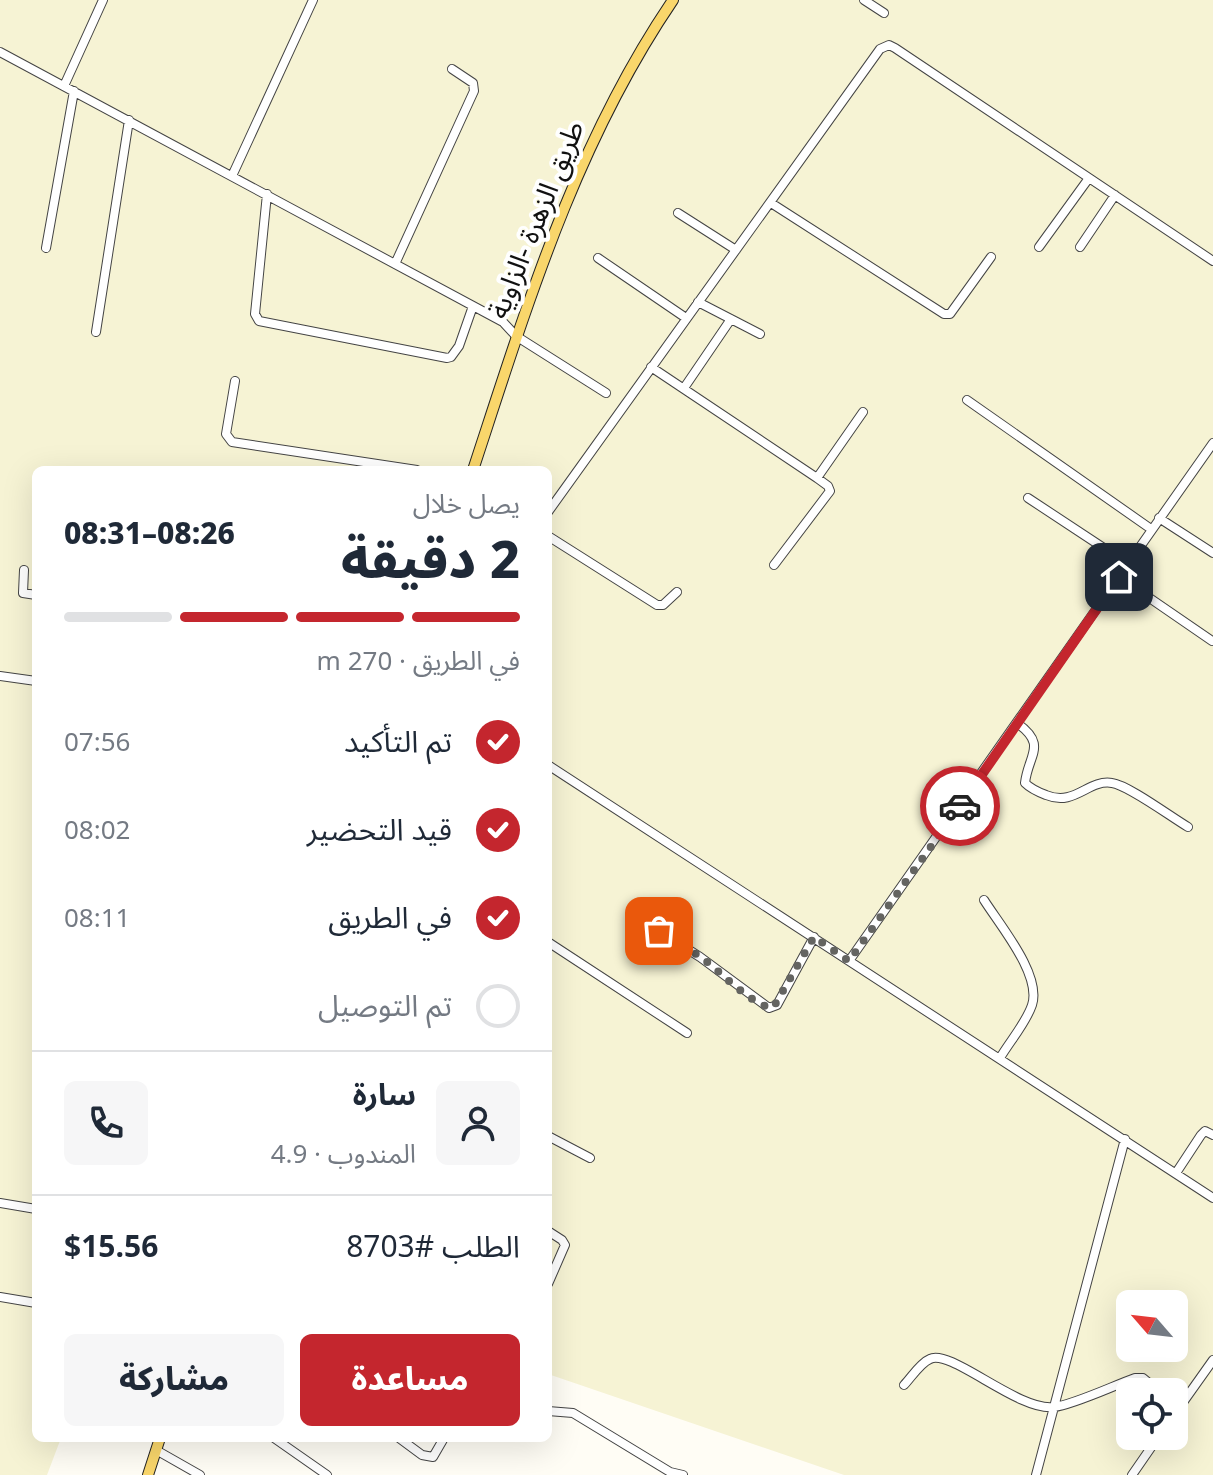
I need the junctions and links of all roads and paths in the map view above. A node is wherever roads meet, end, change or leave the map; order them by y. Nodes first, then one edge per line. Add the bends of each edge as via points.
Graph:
1 (103, 0) edge
2 (313, 0) edge
3 (673, 0) edge
4 (864, 0) edge
5 (884, 13) dead end
6 (0, 52) edge
7 (452, 69) dead end
8 (64, 86) junction
9 (74, 91) junction
10 (129, 120) junction
11 (232, 176) junction
12 (1089, 178) junction
13 (267, 194) junction
14 (1115, 195) junction
15 (771, 203) junction
16 (678, 213) dead end
17 (1039, 247) dead end
18 (1080, 247) dead end
19 (46, 248) dead end
20 (736, 250) junction
21 (991, 257) dead end
22 (598, 258) dead end
23 (1213, 261) edge
24 (395, 264) junction
25 (698, 302) junction
26 (473, 306) junction
27 (686, 318) junction
28 (731, 319) junction
29 (521, 321) junction
30 (503, 322) junction
31 (96, 332) dead end
32 (760, 334) dead end
33 (516, 336) junction
34 (651, 367) junction
35 (235, 381) dead end
36 (684, 388) junction
37 (606, 393) dead end
38 (967, 400) dead end
39 (863, 412) dead end
40 (1213, 443) edge
41 (391, 466) edge
42 (474, 466) edge
43 (817, 478) junction
44 (1028, 498) dead end
45 (552, 506) edge
46 (1159, 518) junction
47 (1151, 529) junction
48 (552, 539) edge
49 (1213, 553) edge
50 (1128, 564) junction
51 (774, 565) dead end
52 (24, 570) dead end
53 (1119, 577) junction
54 (677, 592) dead end
55 (32, 594) edge
56 (1212, 641) edge
57 (0, 676) edge
58 (32, 680) edge
59 (1017, 723) junction
60 (552, 768) edge
61 (1188, 827) dead end
62 (984, 900) dead end
63 (659, 931) dead end
64 (814, 937) junction
65 (552, 945) edge
66 (849, 961) junction
67 (687, 1033) dead end
68 (1000, 1058) junction
69 (1213, 1135) edge
70 (552, 1138) edge
71 (1125, 1139) junction
72 (590, 1158) dead end
73 (1176, 1173) junction
74 (1213, 1198) edge
75 (0, 1203) edge
76 (32, 1208) edge
77 (552, 1234) edge
78 (552, 1275) edge
79 (0, 1297) edge
80 (32, 1302) edge
81 (1213, 1360) edge
82 (904, 1385) dead end
83 (1116, 1385) edge
84 (1188, 1393) edge
85 (1053, 1408) junction
86 (552, 1411) edge
87 (159, 1442) edge
88 (280, 1442) edge
89 (405, 1442) edge
90 (442, 1442) edge
91 (156, 1450) junction
92 (1149, 1450) edge
93 (148, 1475) edge
94 (200, 1475) edge
95 (327, 1475) edge
96 (683, 1475) edge
97 (1036, 1475) edge
98 (1132, 1475) edge

1 - 8 street
2 - 11 street
3 - 29 main road, طريق الزهرة -الزاوية via 601,122 565,200
4 - 5 street
6 - 8 street
7 - 24 street via 473,83 474,91
8 - 9 street
9 - 10 street
9 - 19 street
10 - 11 street
10 - 31 street
11 - 13 street
12 - 14 street
12 - 15 street via 889,45 880,49
12 - 17 street
13 - 24 street
13 - 26 street via 255,314 259,321 447,358 456,353
14 - 18 street
14 - 23 street
15 - 20 street
15 - 21 street via 944,314 950,314
16 - 20 street
20 - 25 street
22 - 27 street
24 - 26 street
25 - 27 street
25 - 28 street
26 - 30 street
27 - 34 street
28 - 32 street
28 - 36 street
29 - 30 street
29 - 33 main road, طريق الزهرة -الزاوية
30 - 33 street
33 - 37 street
33 - 42 main road, طريق الزهرة -الزاوية
34 - 36 street
34 - 45 street
35 - 41 street via 226,434 232,442
36 - 43 street
38 - 47 street
39 - 43 street
40 - 46 street
43 - 51 street via 830,491
44 - 50 street
46 - 47 street
46 - 49 street
47 - 50 street
48 - 54 street via 657,605
50 - 53 street
52 - 55 street via 23,593
53 - 56 street
53 - 59 street
57 - 58 street
59 - 61 street via 1035,744 1025,778 1030,788 1062,799 1113,783
59 - 66 street
60 - 64 street
62 - 68 street via 1033,986 1032,1004
63 - 64 street via 769,1008 777,1005
64 - 66 street
65 - 67 street
66 - 68 street
68 - 71 street
69 - 73 street via 1201,1135
70 - 72 street
71 - 73 street
71 - 85 street
73 - 74 street
75 - 76 street
77 - 78 street via 565,1245
79 - 80 street
81 - 84 street
82 - 85 street via 929,1359 939,1358 1009,1395
83 - 85 street
85 - 97 street
86 - 96 street via 573,1413
87 - 91 main road
88 - 95 street
89 - 90 street via 427,1457 433,1457
91 - 93 main road
91 - 94 street
92 - 98 street

